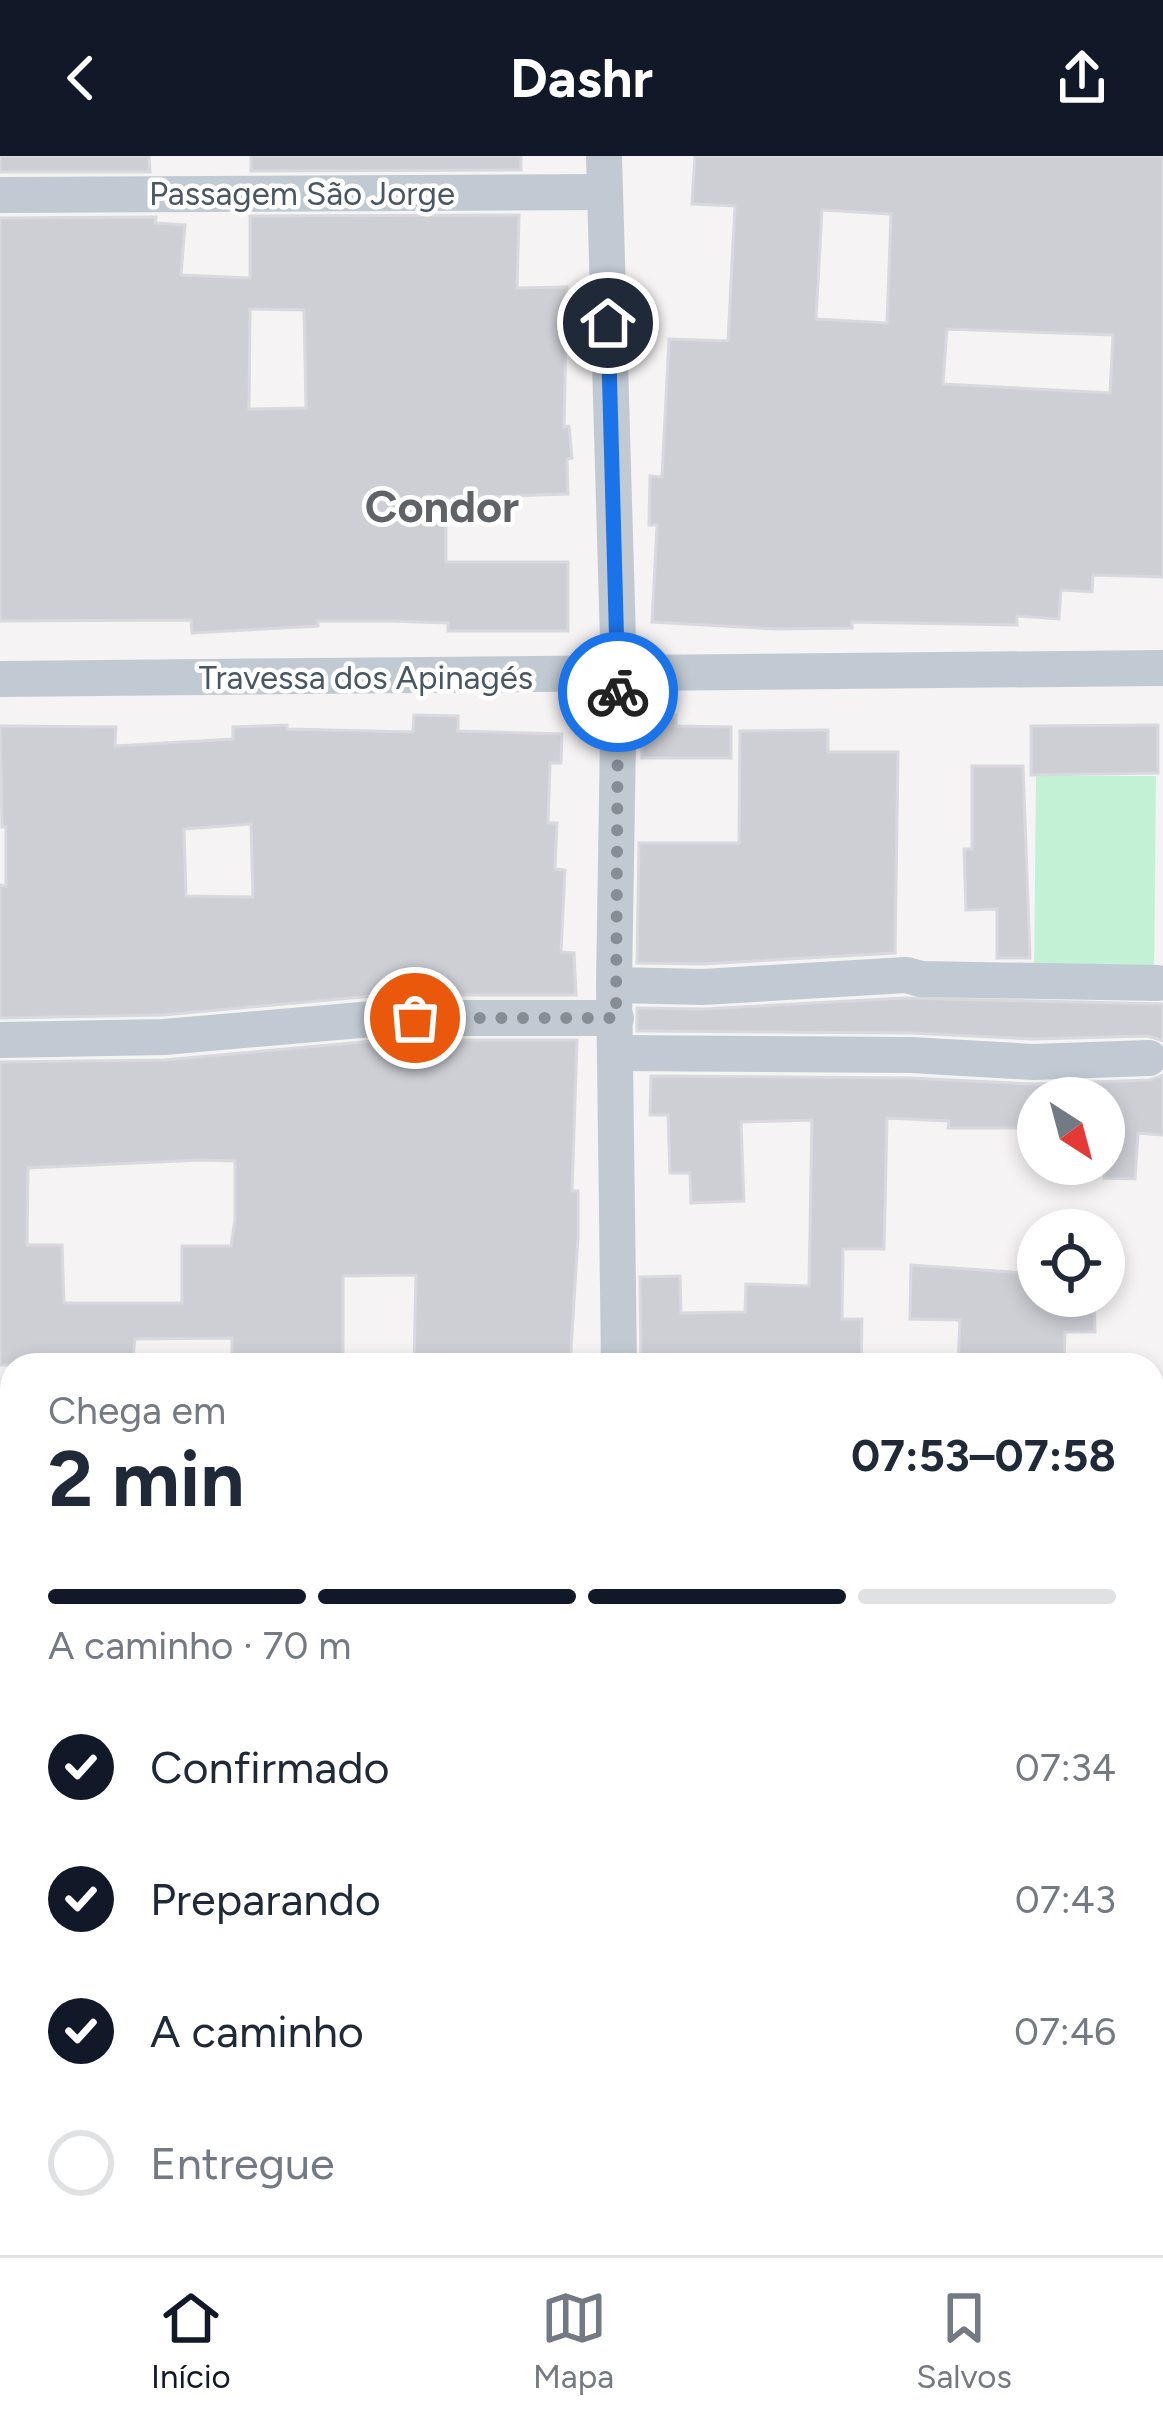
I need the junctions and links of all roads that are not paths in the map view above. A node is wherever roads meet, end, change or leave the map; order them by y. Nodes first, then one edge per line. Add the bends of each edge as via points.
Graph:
1 (604, 174) edge
2 (0, 195) edge
3 (1163, 668) edge
4 (619, 675) junction
5 (0, 679) edge
6 (1158, 983) dead end
7 (615, 1019) junction
8 (0, 1040) edge
9 (1149, 1058) dead end
10 (620, 1353) edge

1 - 2 street, Passagem São Jorge
1 - 4 street
3 - 4 street, Travessa dos Apinagés
4 - 5 street, Travessa dos Apinagés
4 - 7 street
6 - 7 street via 906,975 703,987
7 - 8 street via 384,1018
7 - 9 street via 911,1055
7 - 10 street

